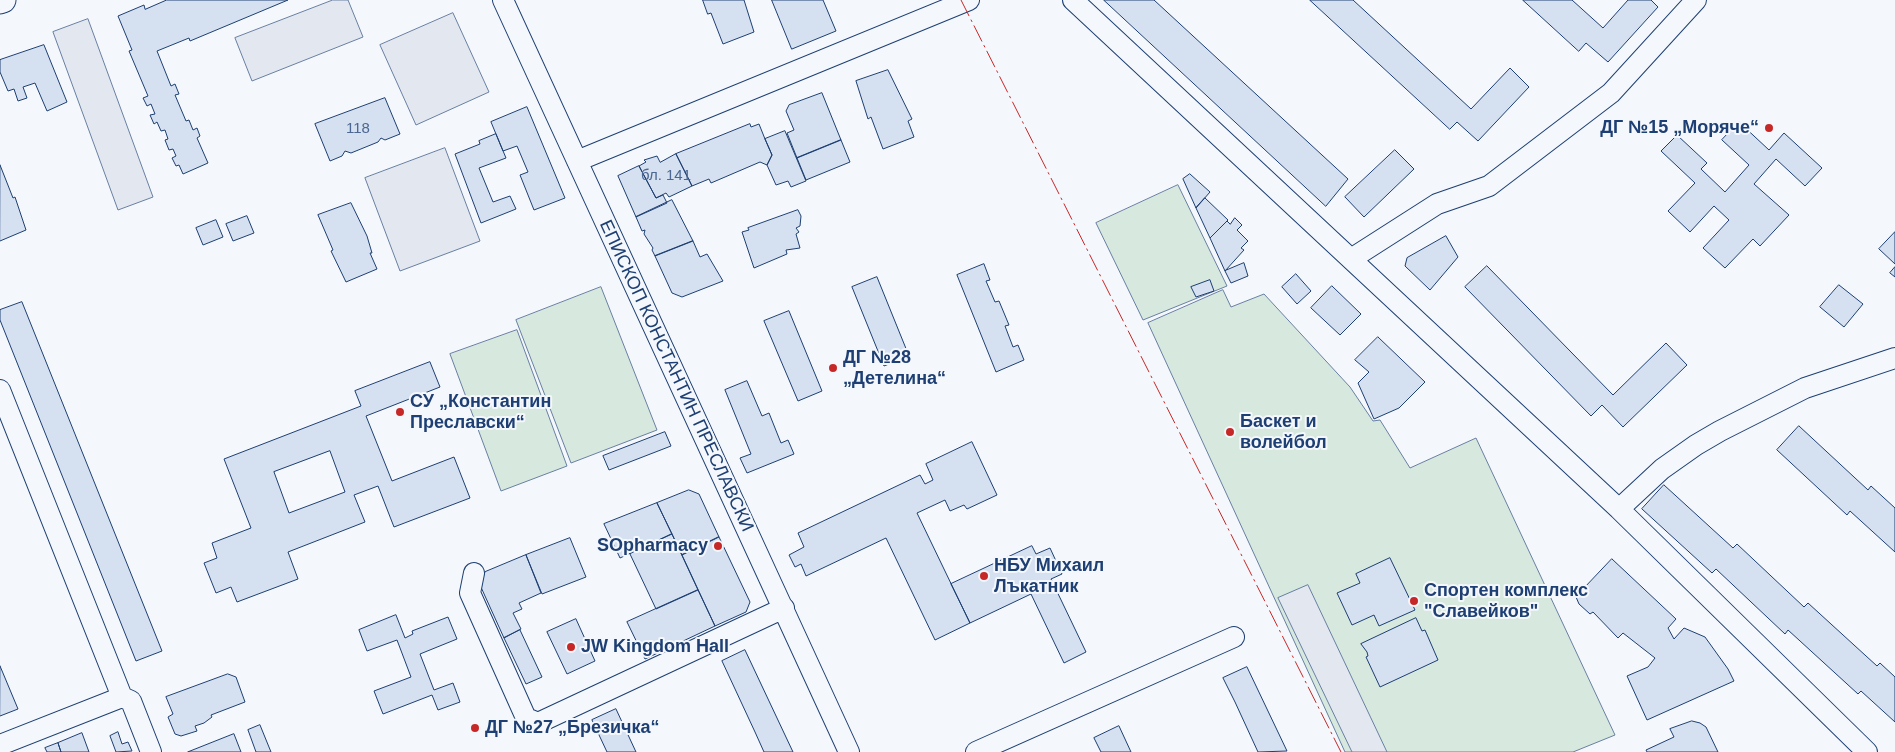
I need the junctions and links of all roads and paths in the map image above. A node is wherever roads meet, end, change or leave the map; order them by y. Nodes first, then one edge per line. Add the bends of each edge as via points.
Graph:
1 (503, 0) edge
2 (969, 0) edge
3 (1074, 0) edge
4 (1696, 0) edge
5 (577, 160) junction
6 (1351, 260) junction
7 (1895, 358) edge
8 (0, 390) edge
9 (1619, 509) junction
10 (474, 573) dead end
11 (784, 608) junction
12 (1234, 637) dead end
13 (122, 697) junction
14 (0, 746) edge
15 (151, 752) edge
16 (849, 752) edge
17 (976, 752) edge
18 (1867, 752) edge

1 - 5 street, ЕПИСКОП КОНСТАНТИН ПРЕСЛАВСКИ
2 - 5 street
3 - 6 street
4 - 6 street via 1611,93 1489,186 1437,204
5 - 11 street, ЕПИСКОП КОНСТАНТИН ПРЕСЛАВСКИ
6 - 9 street
7 - 9 street via 1805,388 1696,444 1662,469
8 - 13 street
9 - 18 street
10 - 11 street via 470,593 526,718 538,723
11 - 16 street, ЕПИСКОП КОНСТАНТИН ПРЕСЛАВСКИ
12 - 17 street
13 - 14 street
13 - 15 street via 131,701

